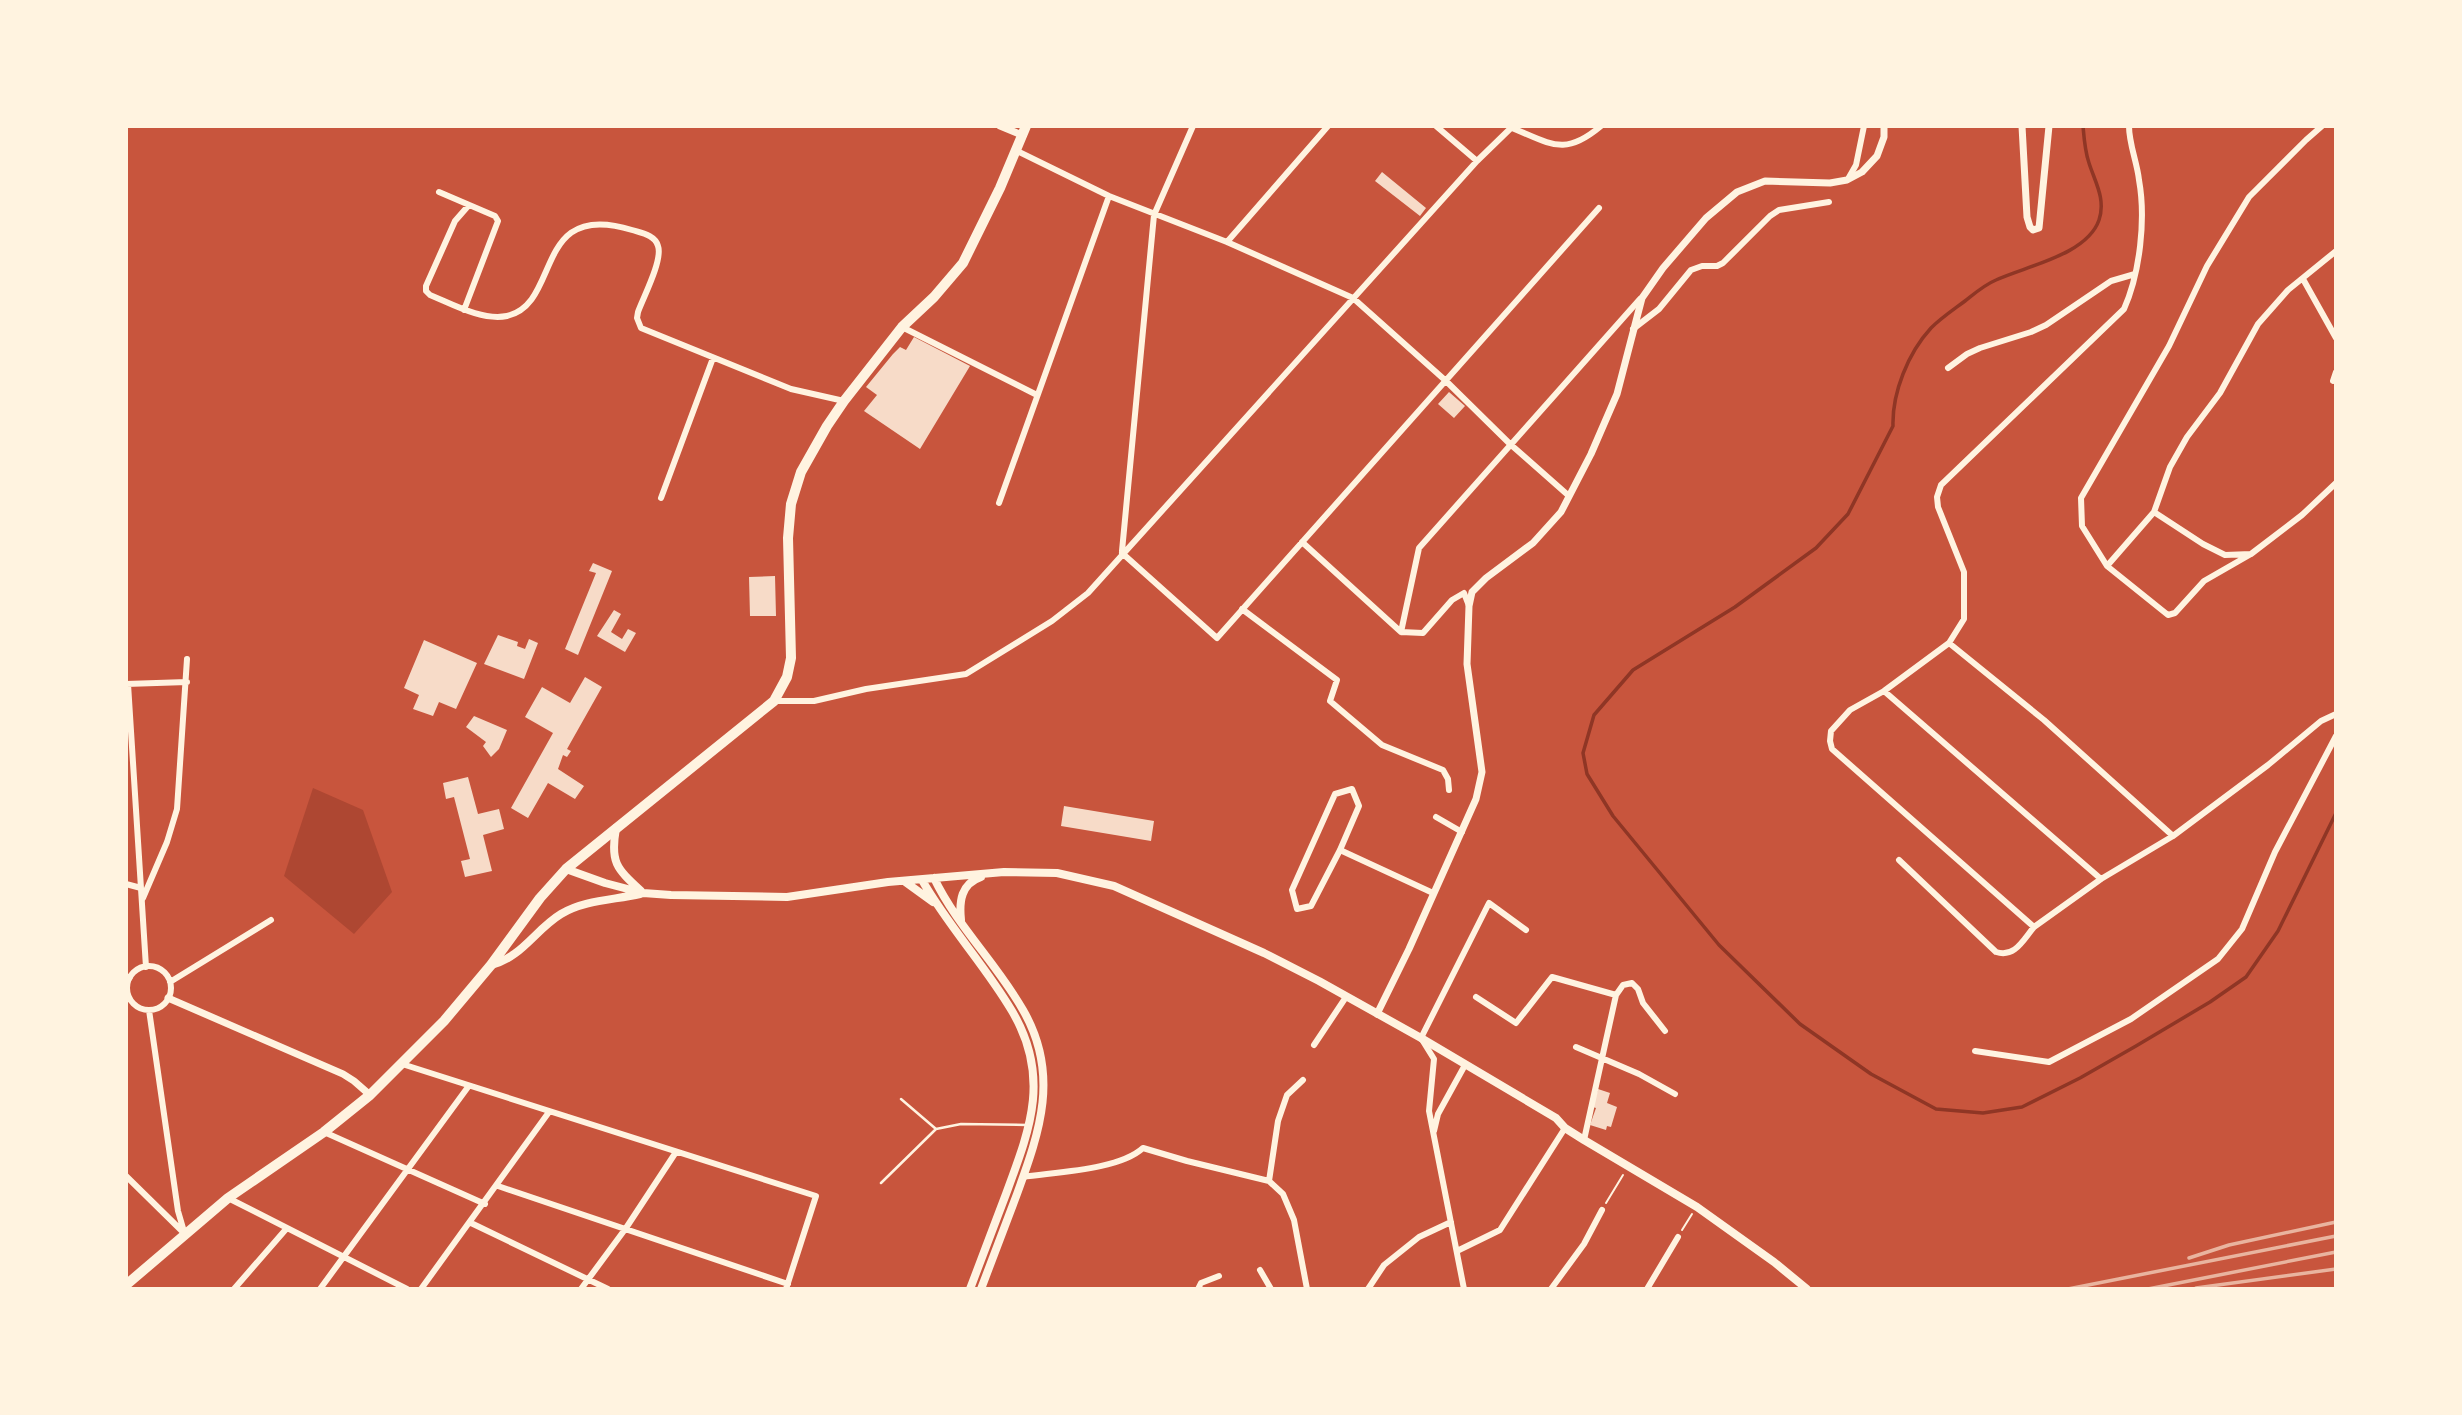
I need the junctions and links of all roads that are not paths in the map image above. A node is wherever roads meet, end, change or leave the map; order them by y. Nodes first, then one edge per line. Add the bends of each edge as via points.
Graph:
1 (1000, 126) edge
2 (1193, 126) edge
3 (1328, 126) edge
4 (1436, 126) edge
5 (1601, 126) edge
6 (1864, 126) edge
7 (1884, 126) edge
8 (2022, 126) edge
9 (2049, 126) edge
10 (2129, 126) edge
11 (2322, 126) edge
12 (1512, 127) edge
13 (1024, 131) edge
14 (1017, 151) junction
15 (1477, 161) junction
16 (1847, 180) junction
17 (439, 192) dead end
18 (1109, 195) junction
19 (1829, 202) dead end
20 (469, 205) junction
21 (1599, 208) dead end
22 (1154, 215) junction
23 (1227, 242) junction
24 (2336, 251) edge
25 (2135, 274) junction
26 (2303, 279) junction
27 (1353, 298) junction
28 (1642, 298) junction
29 (464, 310) junction
30 (902, 327) junction
31 (1633, 329) junction
32 (2336, 338) edge
33 (713, 358) junction
34 (1948, 368) dead end
35 (2336, 372) edge
36 (2333, 380) dead end
37 (1446, 381) junction
38 (1037, 396) junction
39 (844, 401) junction
40 (1510, 444) junction
41 (2336, 483) edge
42 (1569, 496) junction
43 (661, 498) dead end
44 (999, 503) dead end
45 (2154, 512) junction
46 (1302, 542) junction
47 (1122, 553) junction
48 (2250, 554) junction
49 (2107, 566) junction
50 (1469, 606) junction
51 (1242, 609) junction
52 (1401, 632) junction
53 (1949, 643) junction
54 (187, 659) dead end
55 (187, 682) junction
56 (127, 684) edge
57 (1884, 691) junction
58 (774, 701) junction
59 (2336, 714) edge
60 (2336, 736) edge
61 (1449, 790) dead end
62 (1436, 817) dead end
63 (616, 828) junction
64 (1462, 832) junction
65 (2173, 836) junction
66 (1340, 850) junction
67 (1899, 860) dead end
68 (566, 869) junction
69 (993, 873) junction
70 (934, 878) junction
71 (2101, 879) junction
72 (922, 880) junction
73 (904, 881) junction
74 (126, 884) edge
75 (141, 888) junction
76 (643, 893) junction
77 (1433, 893) junction
78 (142, 899) junction
79 (937, 905) junction
80 (271, 920) dead end
81 (961, 923) junction
82 (2034, 927) junction
83 (1526, 930) dead end
84 (491, 965) junction
85 (146, 967) junction
86 (128, 978) edge
87 (170, 982) junction
88 (126, 991) edge
89 (1616, 995) junction
90 (1346, 997) junction
91 (1476, 997) dead end
92 (169, 998) junction
93 (149, 1010) junction
94 (1377, 1014) junction
95 (1665, 1031) dead end
96 (1421, 1038) junction
97 (1314, 1045) dead end
98 (1576, 1047) dead end
99 (1975, 1051) dead end
100 (1601, 1057) junction
101 (402, 1064) junction
102 (1465, 1065) junction
103 (1303, 1080) dead end
104 (468, 1087) junction
105 (1675, 1094) dead end
106 (370, 1095) junction
107 (901, 1099) dead end
108 (549, 1112) junction
109 (1030, 1125) junction
110 (1565, 1128) junction
111 (936, 1129) junction
112 (324, 1132) junction
113 (1434, 1132) junction
114 (1584, 1140) junction
115 (676, 1152) junction
116 (409, 1170) junction
117 (126, 1177) edge
118 (1023, 1177) junction
119 (1269, 1181) junction
120 (881, 1182) dead end
121 (498, 1186) junction
122 (228, 1198) junction
123 (485, 1204) junction
124 (1602, 1210) road end
125 (1451, 1222) junction
126 (471, 1223) junction
127 (287, 1228) junction
128 (626, 1228) junction
129 (185, 1235) junction
130 (1678, 1237) road end
131 (1457, 1251) junction
132 (346, 1257) junction
133 (1260, 1270) dead end
134 (1219, 1276) dead end
135 (587, 1279) junction
136 (126, 1286) edge
137 (787, 1287) edge
138 (234, 1289) edge
139 (320, 1289) edge
140 (407, 1289) edge
141 (421, 1289) edge
142 (581, 1289) edge
143 (608, 1289) edge
144 (970, 1289) edge
145 (981, 1289) edge
146 (1198, 1289) edge
147 (1271, 1289) edge
148 (1307, 1289) edge
149 (1368, 1289) edge
150 (1464, 1289) edge
151 (1551, 1289) edge
152 (1647, 1289) edge
153 (1807, 1289) edge

1 - 13 street
2 - 22 street
3 - 23 street
4 - 15 street
5 - 12 street via 1566,146
6 - 16 street via 1856,165
7 - 16 street via 1877,156
8 - 9 street via 2026,217 2033,230 2039,228
10 - 25 street via 2142,211
11 - 49 street via 2249,197 2081,498 2081,526
12 - 15 street
13 - 14 main road
14 - 18 street
14 - 30 main road via 963,263
15 - 27 street
16 - 28 street via 1765,181 1737,192 1706,218
17 - 20 street
18 - 22 street
18 - 38 street
19 - 31 street via 1779,210 1723,263 1692,270 1647,321
20 - 29 street via 498,221
20 - 29 street via 454,221 426,286 430,295
21 - 37 street
22 - 23 street
22 - 47 street
23 - 27 street
24 - 26 street
25 - 34 street via 2111,281 2046,325 1980,348
25 - 53 street via 2124,309 1941,485 1938,507 1964,572 1964,619
26 - 32 street
26 - 45 street via 2258,324 2220,393 2170,467
27 - 37 street
27 - 47 street
28 - 31 street
28 - 40 street
29 - 33 street via 508,316 534,295 553,252 564,240 588,225 613,225 650,236 659,249 638,312 641,328
30 - 38 street
30 - 39 main road
31 - 42 street via 1618,394
33 - 39 street via 791,388
33 - 43 street
35 - 36 street
37 - 40 street
37 - 46 street
38 - 44 street
39 - 58 main road via 802,472 791,504 791,658
40 - 42 street
40 - 52 street via 1419,548
41 - 48 street
42 - 50 street via 1533,543 1472,592
45 - 48 street via 2225,555
45 - 49 street
46 - 51 street
46 - 52 street
47 - 51 street via 1217,638
47 - 58 street via 1088,593 1052,621 966,674 814,701
48 - 49 street via 2204,581 2171,615 2156,608
50 - 52 street via 1464,593 1423,633
50 - 64 street via 1467,664 1482,772
51 - 61 street via 1337,680 1330,701 1382,745 1443,770
53 - 57 street
53 - 65 street via 2044,720
54 - 55 street
55 - 56 street
55 - 78 street via 177,809
56 - 75 street
57 - 71 street
57 - 82 street via 1850,710 1831,731 1834,753
58 - 63 main road
59 - 65 street
60 - 99 street via 2275,852 2242,929 2218,959 2131,1020 2049,1062
62 - 64 street
63 - 68 main road
63 - 76 main road via 615,863
64 - 77 street
65 - 71 street
66 - 66 street via 1359,806 1352,789 1335,794 1292,890 1297,909 1311,906
66 - 77 street
67 - 82 street via 1996,951 2014,951
68 - 76 main road
68 - 84 main road
69 - 70 main road
69 - 81 main road via 964,888 959,904
69 - 90 main road via 1057,873 1114,886 1264,953
70 - 72 main road
70 - 81 main road
71 - 82 street
72 - 73 main road
72 - 79 main road
73 - 76 main road via 787,897
73 - 79 main road
74 - 75 street
75 - 78 street
76 - 84 main road via 564,912 507,960
77 - 94 street
78 - 85 street
79 - 109 main road via 1023,1031 1034,1073
80 - 87 street
81 - 118 main road via 1023,1010 1039,1051 1044,1083 1041,1122
83 - 96 street via 1489,903
84 - 101 main road
85 - 86 street
85 - 87 street via 161,970
86 - 88 street
87 - 92 street
88 - 93 street via 135,1006
89 - 91 street via 1552,977 1516,1023
89 - 95 street via 1623,985 1632,983
89 - 100 street
90 - 94 main road
90 - 97 street
92 - 93 street
92 - 106 street via 349,1077
93 - 129 street
94 - 96 main road
96 - 102 main road
96 - 113 street via 1434,1059 1429,1111
98 - 100 street
100 - 105 street
100 - 114 street
101 - 104 street
101 - 106 main road
102 - 110 main road via 1556,1118
102 - 113 street via 1438,1114
103 - 119 street via 1287,1095 1278,1121
104 - 108 street
104 - 116 street
106 - 112 main road
107 - 111 lane
108 - 115 street
108 - 121 street
109 - 111 lane via 961,1124
109 - 144 main road
110 - 114 main road
110 - 131 street via 1500,1230
111 - 120 lane
112 - 116 street
112 - 122 main road
113 - 125 street
114 - 153 main road via 1697,1207
115 - 128 street
115 - 137 street via 816,1196
116 - 123 street
116 - 132 street
117 - 129 street
118 - 119 street via 1113,1163 1134,1157 1143,1148
118 - 145 main road
119 - 148 street via 1283,1194 1294,1220
121 - 123 street
121 - 128 street
122 - 127 street
122 - 129 main road
123 - 126 street
124 - 151 street
125 - 131 street
125 - 149 street via 1419,1237 1384,1265
126 - 135 street
126 - 141 street
127 - 132 street
127 - 138 street
128 - 135 street
128 - 137 street
129 - 136 main road
130 - 152 street
131 - 150 street
132 - 139 street
132 - 140 street
133 - 147 street
134 - 146 street via 1201,1283
135 - 142 street
135 - 143 street

